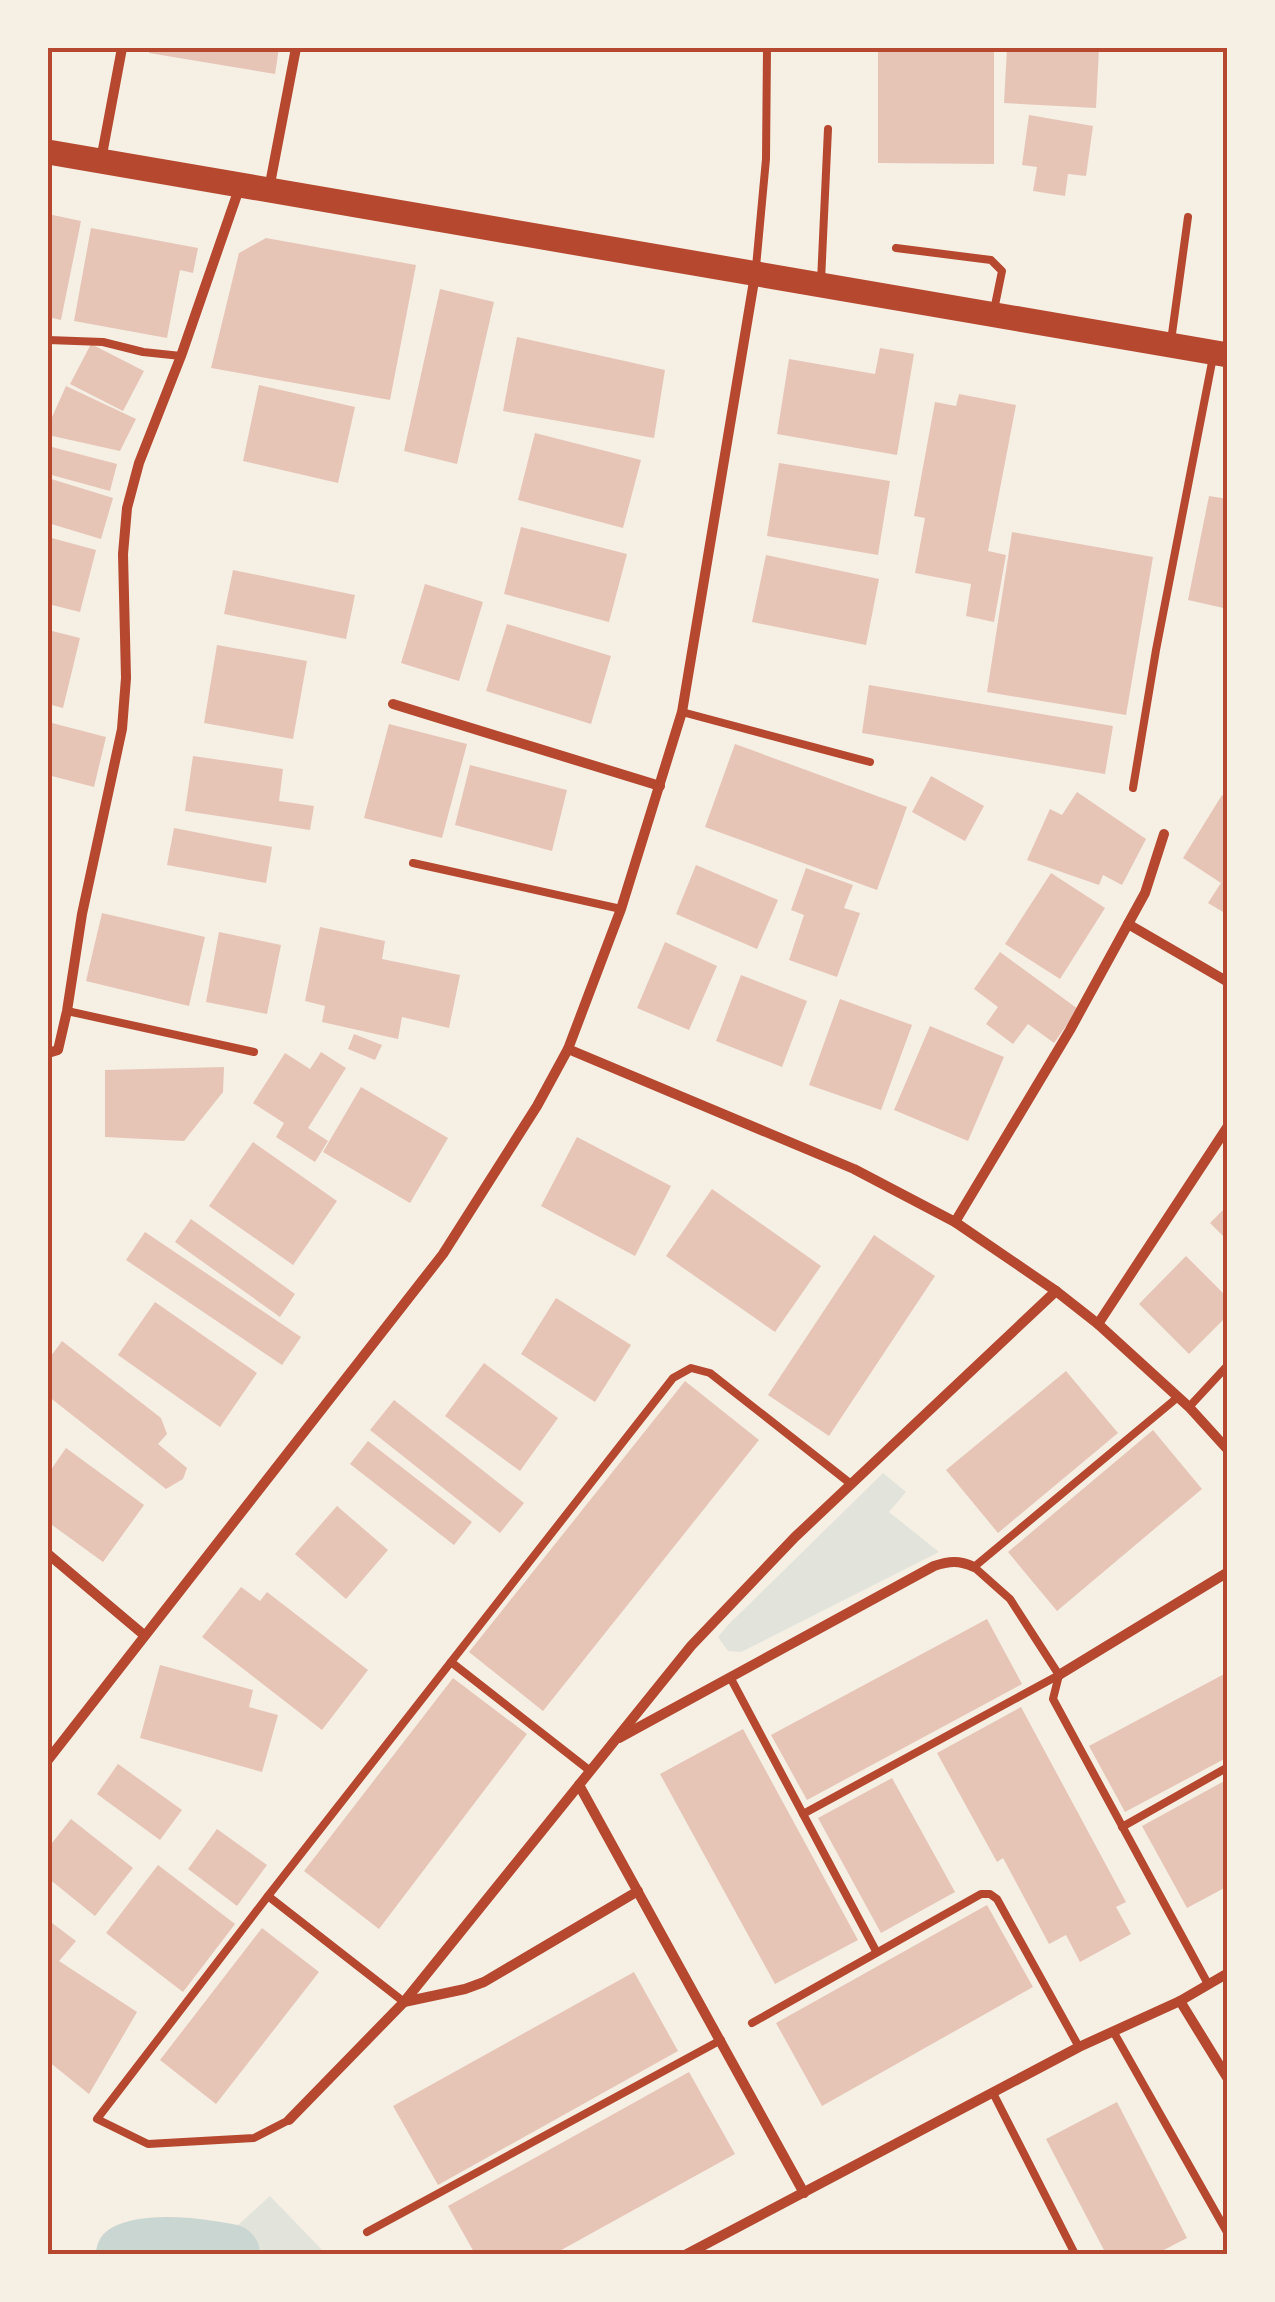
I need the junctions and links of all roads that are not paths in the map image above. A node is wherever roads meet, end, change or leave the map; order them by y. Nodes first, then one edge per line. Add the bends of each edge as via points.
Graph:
1 (122, 48) edge
2 (296, 48) edge
3 (767, 48) edge
4 (828, 129) dead end
5 (48, 152) edge
6 (101, 161) junction
7 (241, 185) junction
8 (268, 190) junction
9 (1188, 217) dead end
10 (896, 248) dead end
11 (755, 274) junction
12 (821, 285) junction
13 (994, 315) junction
14 (48, 340) edge
15 (1170, 346) junction
16 (1221, 354) edge
17 (181, 356) junction
18 (393, 704) dead end
19 (682, 712) junction
20 (870, 762) dead end
21 (660, 786) junction
22 (1133, 788) dead end
23 (1164, 834) dead end
24 (413, 862) dead end
25 (622, 910) junction
26 (1128, 924) junction
27 (1228, 982) edge
28 (67, 1011) junction
29 (568, 1049) junction
30 (254, 1052) dead end
31 (48, 1053) edge
32 (1228, 1126) edge
33 (955, 1222) junction
34 (1056, 1291) junction
35 (1098, 1324) junction
36 (1228, 1365) edge
37 (1178, 1397) junction
38 (1188, 1407) junction
39 (1228, 1450) edge
40 (851, 1484) junction
41 (48, 1554) edge
42 (974, 1567) junction
43 (1228, 1572) edge
44 (144, 1635) junction
45 (451, 1662) junction
46 (1059, 1675) junction
47 (730, 1678) junction
48 (613, 1741) junction
49 (48, 1760) edge
50 (1228, 1768) edge
51 (590, 1770) junction
52 (579, 1785) junction
53 (803, 1814) junction
54 (1122, 1826) junction
55 (638, 1891) junction
56 (268, 1896) junction
57 (876, 1952) junction
58 (1228, 1974) edge
59 (1208, 1984) junction
60 (1180, 2000) junction
61 (404, 2002) junction
62 (752, 2022) dead end
63 (1113, 2031) junction
64 (722, 2040) junction
65 (1079, 2047) junction
66 (1228, 2079) edge
67 (993, 2093) junction
68 (290, 2120) joint
69 (804, 2193) junction
70 (367, 2232) dead end
71 (1228, 2234) edge
72 (687, 2254) edge
73 (1074, 2254) edge

1 - 6 street
2 - 8 street
3 - 11 lane
4 - 12 lane
5 - 6 main road
6 - 7 main road
7 - 8 main road
7 - 17 street
8 - 11 main road
9 - 15 lane
10 - 13 lane via 990,260 1002,271
11 - 12 main road
11 - 19 street
12 - 13 main road
13 - 15 main road
14 - 17 lane
15 - 16 main road
16 - 22 lane
17 - 28 street via 127,508 122,729
18 - 21 street
19 - 20 lane
19 - 21 street
21 - 25 street
23 - 26 street
24 - 25 lane
25 - 29 street
26 - 27 street
26 - 33 street
28 - 30 lane
28 - 31 street via 58,1050
29 - 33 street via 854,1170
29 - 44 street via 443,1254
32 - 35 street
33 - 34 street
34 - 35 street
34 - 40 street
35 - 37 street
36 - 38 lane
37 - 38 street
37 - 42 lane
38 - 39 street
40 - 45 lane via 710,1373 691,1368 673,1378
40 - 48 street via 691,1646
41 - 44 street
42 - 46 lane via 1010,1600
42 - 47 street via 950,1561 934,1566
43 - 46 street
44 - 49 street
45 - 51 lane
45 - 56 lane
46 - 53 lane
46 - 54 lane via 1053,1699
47 - 48 street
47 - 53 lane
48 - 51 street
50 - 54 lane
51 - 52 street
52 - 55 street
52 - 61 street
53 - 57 lane
54 - 59 lane
55 - 61 street via 484,1982
55 - 64 street
56 - 61 lane
56 - 68 lane via 97,2120 148,2144 254,2138
57 - 62 lane
57 - 65 lane via 990,1894
58 - 59 street
59 - 60 street
60 - 63 street
60 - 66 street
61 - 68 street
63 - 65 street
63 - 71 lane
64 - 69 street
64 - 70 lane
65 - 67 street
67 - 69 street
67 - 73 lane
69 - 72 street

